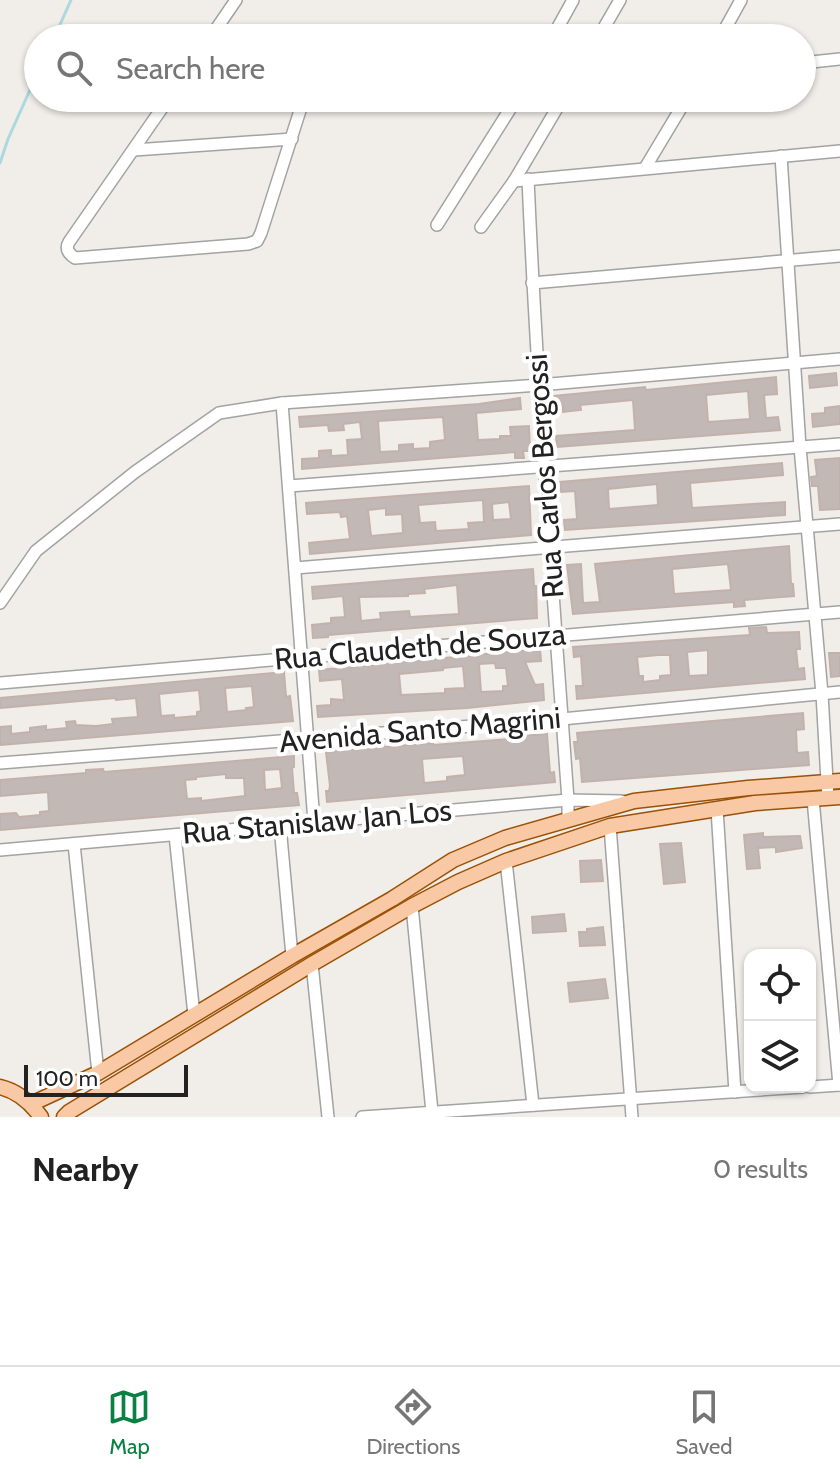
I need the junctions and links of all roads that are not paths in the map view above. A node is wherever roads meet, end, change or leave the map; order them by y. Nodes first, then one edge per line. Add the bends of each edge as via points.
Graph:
1 (236, 0) edge
2 (573, 0) edge
3 (620, 0) edge
4 (741, 0) edge
5 (220, 24) edge
6 (559, 24) edge
7 (606, 24) edge
8 (728, 24) edge
9 (840, 59) edge
10 (816, 62) edge
11 (160, 112) edge
12 (300, 112) edge
13 (508, 112) edge
14 (551, 112) edge
15 (679, 112) edge
16 (292, 139) junction
17 (134, 150) junction
18 (840, 151) edge
19 (781, 156) junction
20 (645, 168) junction
21 (528, 179) junction
22 (514, 181) junction
23 (437, 225) dead end
24 (481, 227) dead end
25 (840, 256) edge
26 (788, 261) junction
27 (532, 283) junction
28 (840, 359) edge
29 (795, 364) junction
30 (539, 385) junction
31 (282, 403) junction
32 (840, 444) edge
33 (800, 447) junction
34 (544, 466) junction
35 (289, 486) junction
36 (840, 524) edge
37 (806, 526) junction
38 (549, 548) junction
39 (295, 568) junction
40 (0, 603) edge
41 (840, 612) edge
42 (814, 614) junction
43 (556, 635) junction
44 (302, 658) junction
45 (0, 683) edge
46 (840, 692) edge
47 (822, 694) junction
48 (562, 719) junction
49 (308, 739) junction
50 (0, 763) edge
51 (829, 792) edge
52 (568, 800) junction
53 (634, 801) junction
54 (717, 809) junction
55 (568, 820) junction
56 (314, 822) junction
57 (280, 826) junction
58 (610, 826) junction
59 (175, 835) junction
60 (74, 844) junction
61 (0, 850) edge
62 (506, 861) junction
63 (412, 906) junction
64 (292, 956) junction
65 (312, 964) junction
66 (194, 1015) junction
67 (98, 1073) junction
68 (839, 1085) edge
69 (0, 1087) edge
70 (816, 1087) edge
71 (744, 1091) edge
72 (735, 1092) junction
73 (631, 1099) junction
74 (31, 1104) junction
75 (533, 1105) junction
76 (432, 1112) junction
77 (41, 1117) edge
78 (64, 1117) edge
79 (328, 1117) edge
80 (362, 1117) edge
81 (632, 1117) edge

1 - 5 street
2 - 6 street
3 - 7 street
4 - 8 street
9 - 10 street
11 - 17 street
12 - 16 street
13 - 23 street
14 - 22 street
15 - 20 street
16 - 17 street
16 - 17 street via 257,241 75,258 67,249 69,242
18 - 19 street
19 - 20 street
19 - 26 street
20 - 21 street
21 - 22 street
21 - 27 street, Rua Carlos Bergossi
22 - 24 street
25 - 26 street
26 - 27 street
26 - 29 street
27 - 30 street, Rua Carlos Bergossi
28 - 29 street
29 - 30 street
29 - 33 street
30 - 31 street
30 - 34 street, Rua Carlos Bergossi
31 - 35 street
31 - 40 street via 219,413 135,472 36,551
32 - 33 street
33 - 34 street
33 - 37 street
34 - 35 street
34 - 38 street, Rua Carlos Bergossi
35 - 39 street
36 - 37 street
37 - 38 street
37 - 42 street
38 - 39 street
38 - 43 street, Rua Carlos Bergossi
39 - 44 street
41 - 42 street, Rua Claudeth de Souza
42 - 43 street, Rua Claudeth de Souza
42 - 47 street
43 - 44 street, Rua Claudeth de Souza
43 - 48 street, Rua Carlos Bergossi
44 - 45 street, Rua Claudeth de Souza
44 - 49 street
46 - 47 street, Avenida Santo Magrini
47 - 48 street, Avenida Santo Magrini
47 - 51 street
48 - 49 street, Avenida Santo Magrini
48 - 52 street, Rua Carlos Bergossi
49 - 50 street, Avenida Santo Magrini
49 - 56 street
51 - 53 main road via 748,788
51 - 54 main road
51 - 68 street
52 - 53 street, Rua Stanislaw Jan Los
52 - 55 street, Rua Carlos Bergossi
52 - 56 street, Rua Stanislaw Jan Los
53 - 55 main road
54 - 58 main road
54 - 72 street
55 - 64 main road via 453,860
56 - 57 street, Rua Stanislaw Jan Los
57 - 59 street, Rua Stanislaw Jan Los
57 - 64 street
58 - 62 main road
58 - 73 street
59 - 60 street, Rua Stanislaw Jan Los
59 - 66 street
60 - 61 street, Rua Stanislaw Jan Los
60 - 67 street
62 - 63 main road
62 - 75 street
63 - 65 main road
63 - 76 street
64 - 66 main road
65 - 78 main road
65 - 79 street
66 - 67 main road
67 - 74 main road
68 - 70 street
69 - 74 main road
71 - 72 street
72 - 73 street
73 - 75 street
73 - 81 street
74 - 77 main road
75 - 76 street
76 - 80 street

